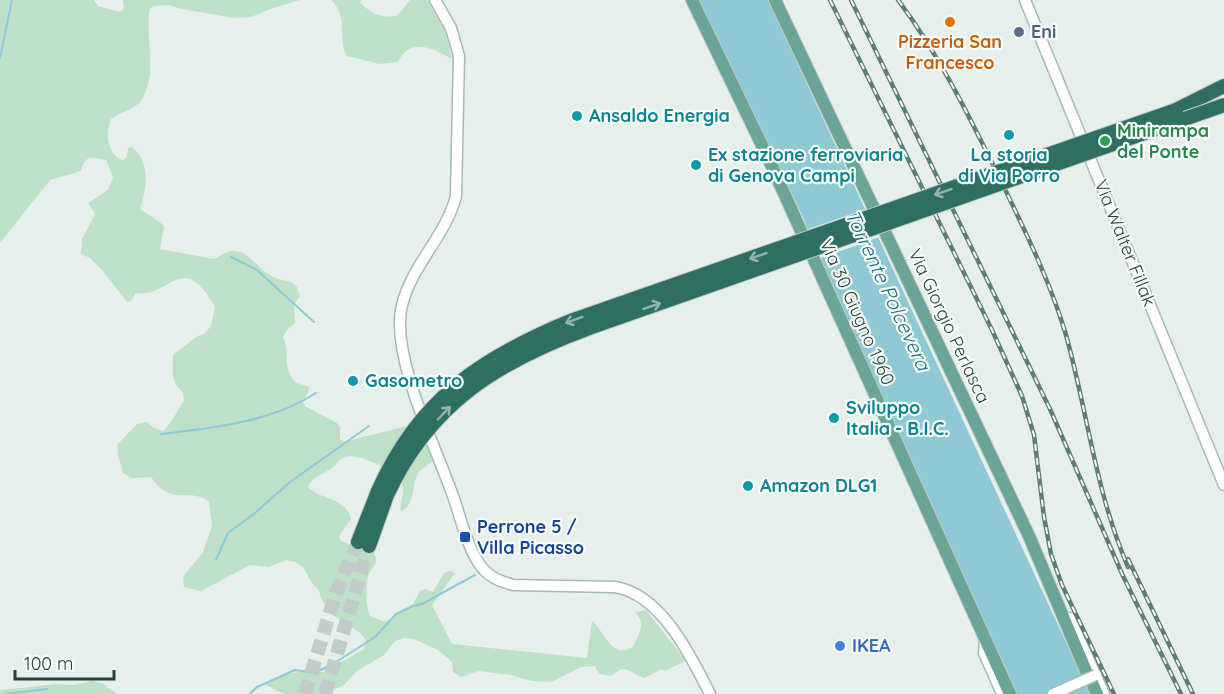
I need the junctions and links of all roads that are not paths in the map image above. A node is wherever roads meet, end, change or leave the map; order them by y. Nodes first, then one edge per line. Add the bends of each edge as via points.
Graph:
1 (435, 0) edge
2 (692, 0) edge
3 (775, 0) edge
4 (1025, 0) edge
5 (1224, 86) edge
6 (1224, 96) edge
7 (1224, 105) edge
8 (1176, 110) junction
9 (1224, 485) edge
10 (382, 493) junction
11 (364, 544) tunnel mouth
12 (985, 640) junction
13 (701, 676) junction
14 (1093, 681) edge
15 (710, 694) edge
16 (719, 694) edge
17 (1002, 694) edge
18 (1010, 694) edge
19 (1053, 694) edge
20 (1104, 694) edge

1 - 13 main road via 451,28 459,56 456,196 449,217 405,292 400,336 426,427 474,553 484,571 500,582 615,587 634,592 648,602 688,650
2 - 12 main road, Via 30 Giugno 1960 via 769,160
3 - 14 main road, Via Giorgio Perlasca via 1031,537
4 - 9 main road, Via Walter Fillak
5 - 8 highway
6 - 8 highway
10 -> 7 highway, bridge via 442,414 485,378 527,354 592,327
8 -> 10 highway, bridge via 573,320 526,340 473,371 436,403 391,463
10 - 11 highway
12 - 17 main road, Via 30 Giugno 1960 via 984,653
12 - 18 main road, Via 30 Giugno 1960
13 - 15 main road
13 - 16 main road
14 - 19 main road, bridge
14 - 20 main road

